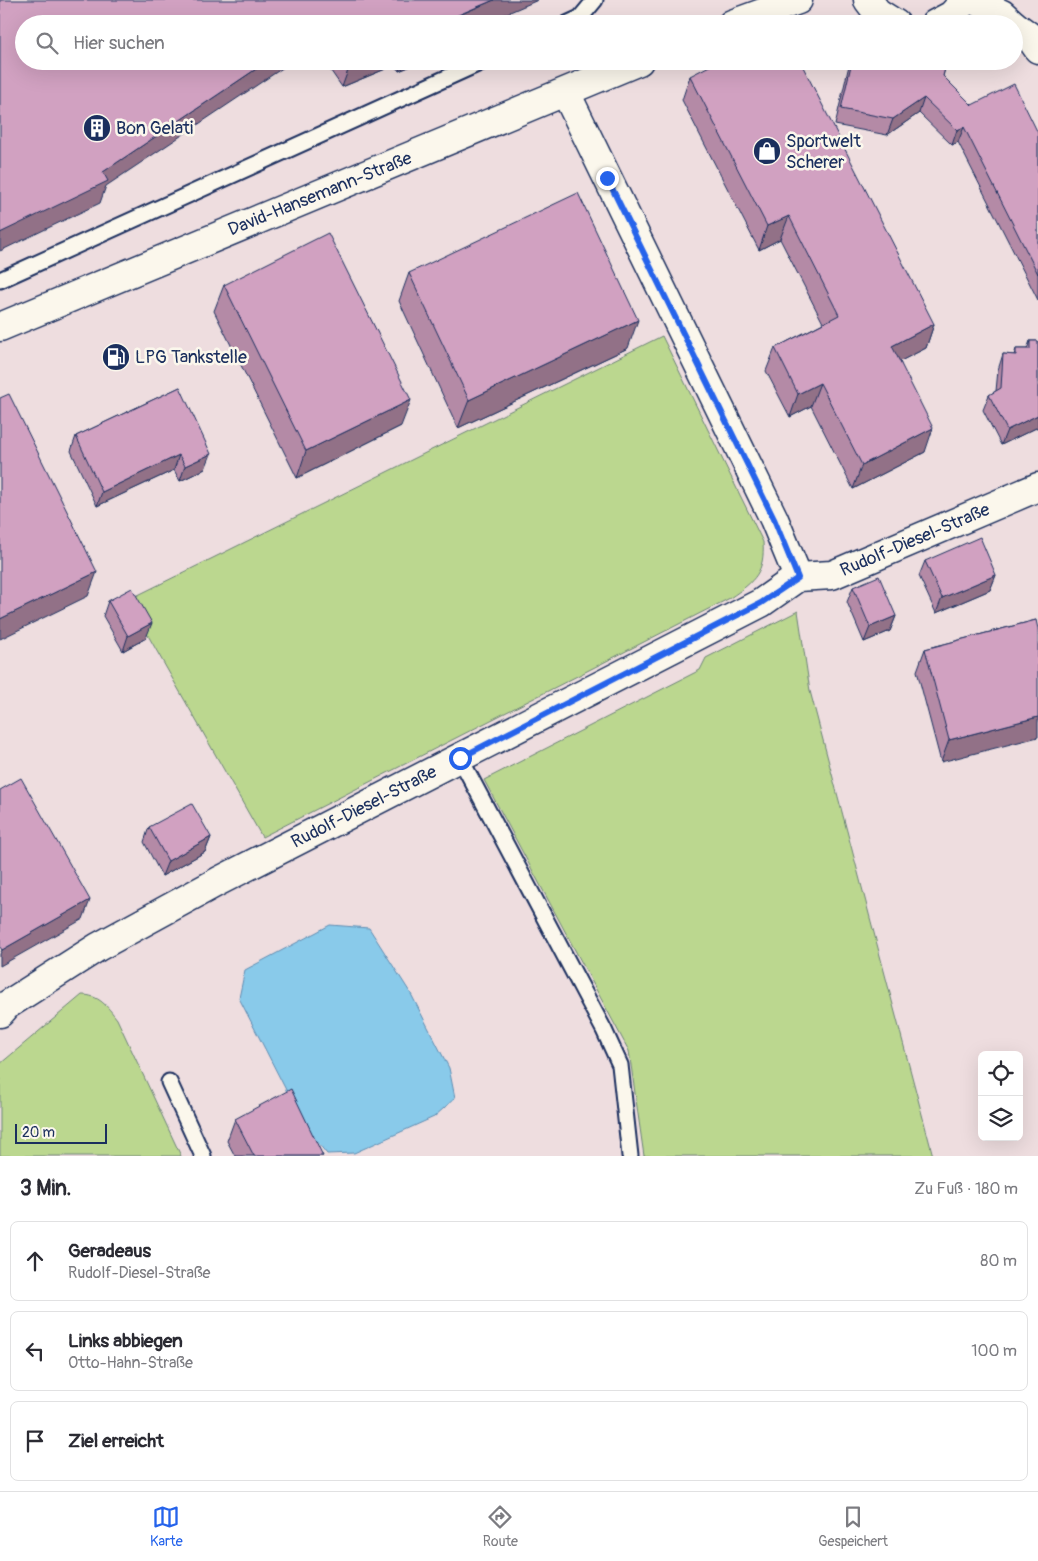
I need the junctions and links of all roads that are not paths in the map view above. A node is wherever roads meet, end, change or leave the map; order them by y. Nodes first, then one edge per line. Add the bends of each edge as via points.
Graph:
1 (595, 0) edge
2 (798, 0) edge
3 (868, 0) edge
4 (965, 0) edge
5 (974, 0) edge
6 (582, 15) edge
7 (757, 15) edge
8 (882, 15) edge
9 (952, 15) edge
10 (1003, 15) edge
11 (1023, 32) edge
12 (1038, 49) edge
13 (464, 70) edge
14 (618, 70) edge
15 (566, 92) junction
16 (0, 280) edge
17 (0, 328) edge
18 (1038, 488) edge
19 (798, 578) junction
20 (460, 758) junction
21 (0, 1012) edge
22 (169, 1082) dead end
23 (203, 1156) edge
24 (630, 1156) edge

1 - 6 lane
2 - 7 street
3 - 8 street
4 - 9 street
5 - 10 street
11 - 12 street
13 - 16 lane
14 - 15 street, David-Hansemann-Straße
15 - 17 street, David-Hansemann-Straße
15 - 19 street via 774,519
18 - 19 street, Rudolf-Diesel-Straße via 832,575
19 - 20 street, Rudolf-Diesel-Straße via 761,603
20 - 21 street, Rudolf-Diesel-Straße via 219,881 98,947
20 - 24 lane via 620,1065
22 - 23 lane

